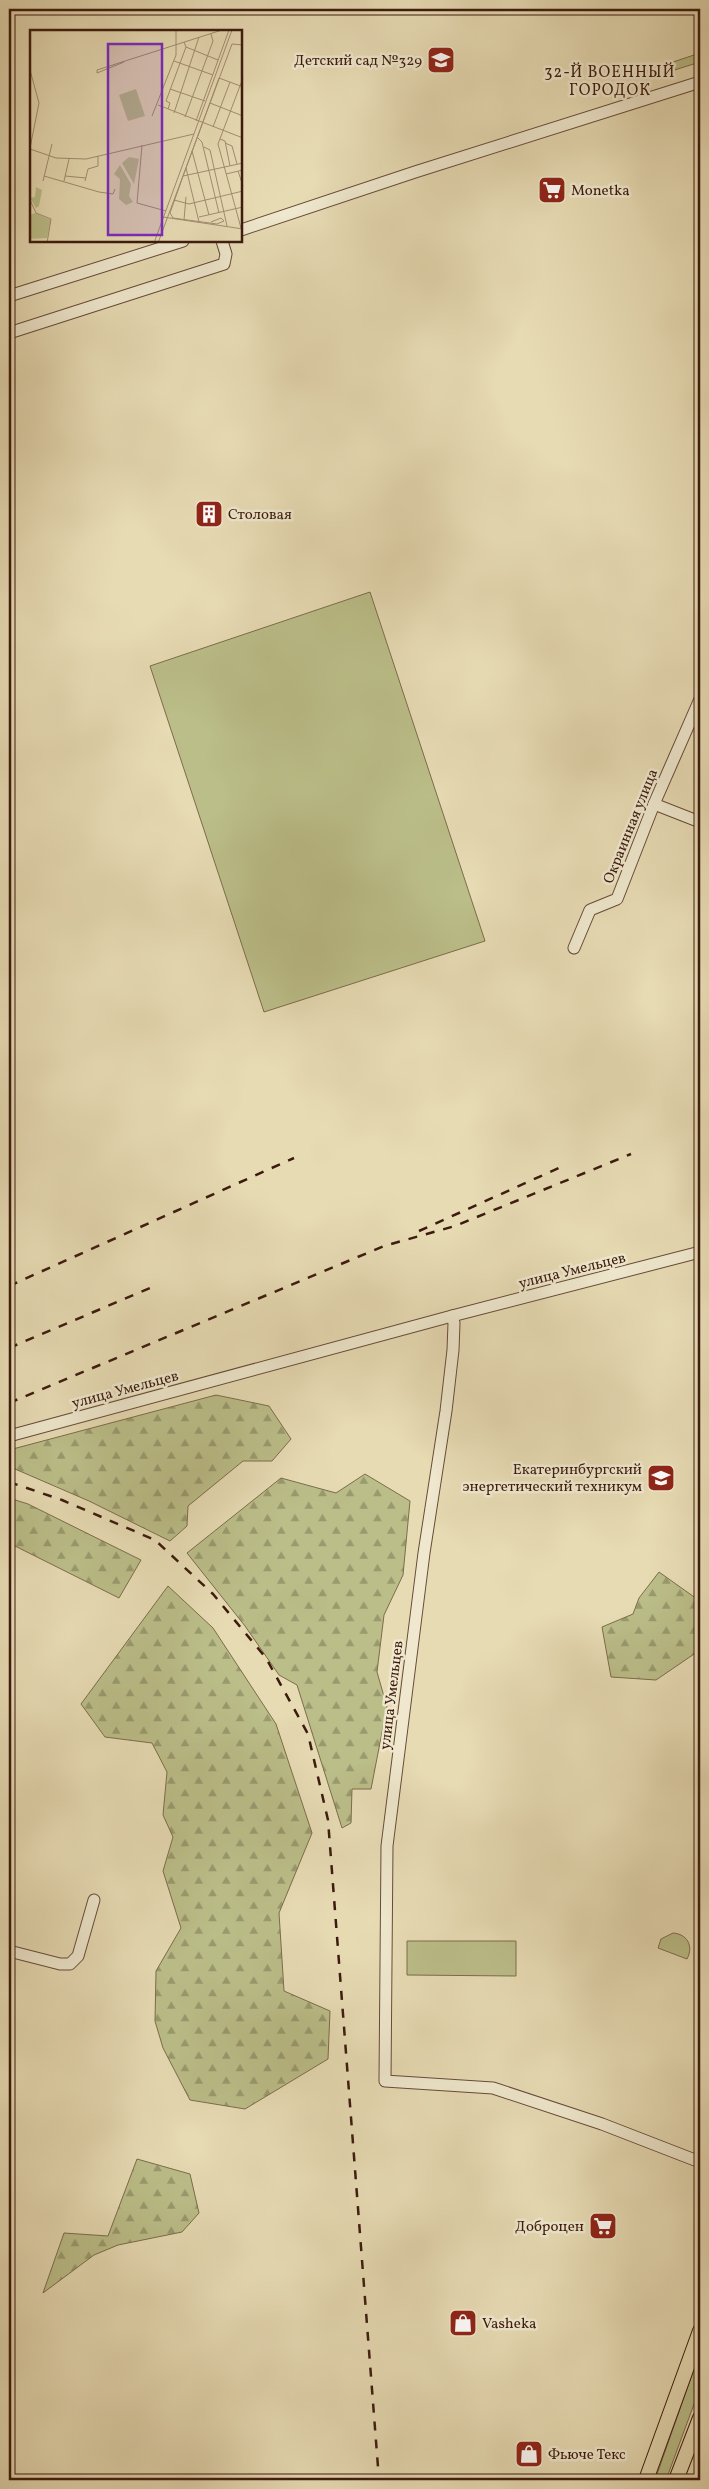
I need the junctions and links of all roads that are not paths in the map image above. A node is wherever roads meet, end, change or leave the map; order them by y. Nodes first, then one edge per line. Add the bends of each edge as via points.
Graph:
1 (700, 82) edge
2 (242, 230) edge
3 (180, 242) edge
4 (222, 242) edge
5 (9, 296) edge
6 (9, 333) edge
7 (700, 699) edge
8 (654, 804) junction
9 (700, 822) edge
10 (574, 948) dead end
11 (700, 1252) edge
12 (452, 1316) junction
13 (9, 1436) edge
14 (94, 1900) dead end
15 (9, 1951) edge
16 (700, 2162) edge
17 (700, 2331) edge
18 (700, 2418) edge
19 (678, 2476) edge
20 (646, 2480) edge

1 - 2 street
3 - 5 street
4 - 6 street via 226,254 224,264
7 - 8 street, Окраинная улица
8 - 9 street
8 - 10 street, Окраинная улица via 617,899 590,910
11 - 12 street, улица Умельцев
12 - 13 street, улица Умельцев
12 - 16 street, улица Умельцев via 453,1350 447,1402 386,1846 385,2081 493,2088 602,2124
14 - 15 street via 78,1956 70,1964
17 - 20 main road
18 - 19 main road

